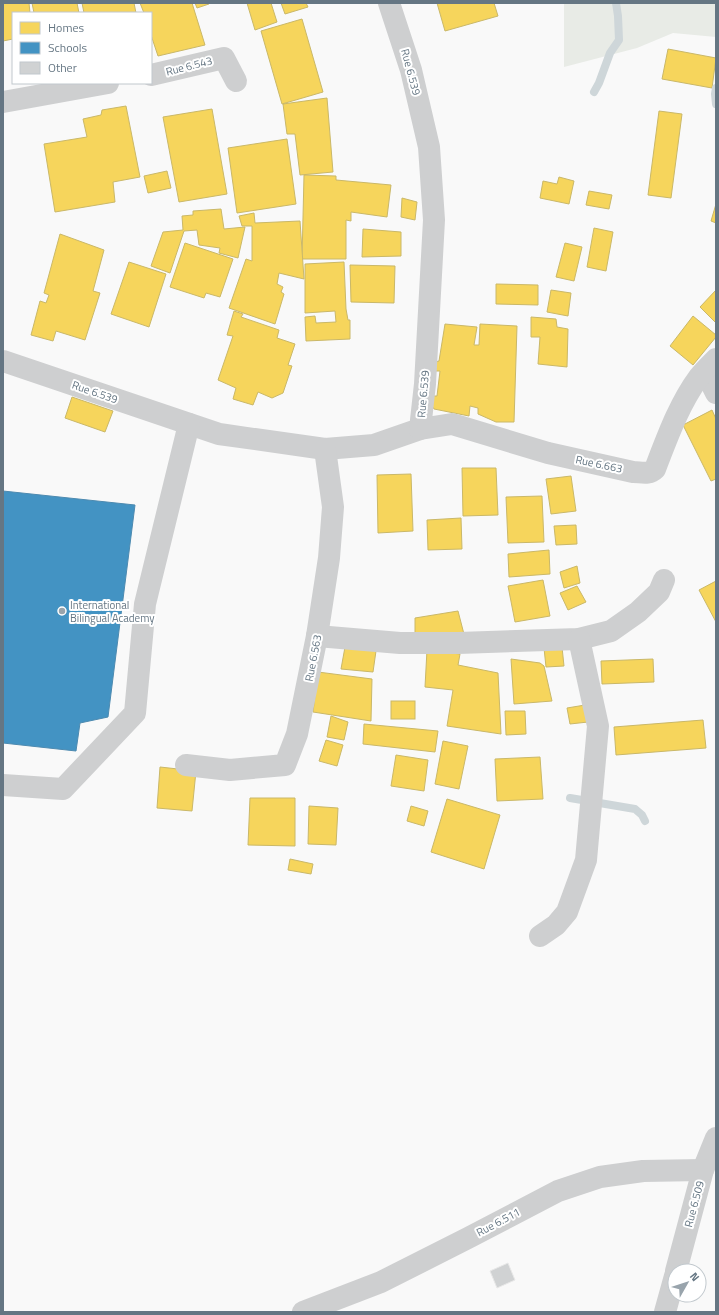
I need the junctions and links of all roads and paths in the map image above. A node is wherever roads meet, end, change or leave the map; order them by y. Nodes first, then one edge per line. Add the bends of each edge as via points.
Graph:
1 (389, 3) edge
2 (152, 75) edge
3 (236, 81) dead end
4 (102, 84) edge
5 (3, 102) edge
6 (3, 361) edge
7 (710, 365) edge
8 (716, 393) edge
9 (189, 424) junction
10 (420, 429) junction
11 (325, 449) junction
12 (664, 580) dead end
13 (317, 636) junction
14 (580, 640) junction
15 (186, 765) dead end
16 (3, 785) edge
17 (540, 936) dead end
18 (716, 1138) edge
19 (704, 1170) junction
20 (678, 1263) edge
21 (303, 1312) edge

1 - 10 street, Rue 6.539 via 411,70 429,147 434,220
2 - 3 street, Rue 6.543 via 224,58
4 - 5 street
6 - 9 street, Rue 6.539
7 - 8 street
7 - 10 street, Rue 6.663 via 699,376 686,400 670,431 656,469 646,473 548,453 452,424
9 - 11 street, Rue 6.539 via 219,434
9 - 16 street via 145,604 135,713 63,789
10 - 11 street, Rue 6.539 via 374,445
11 - 13 street, Rue 6.563 via 333,507 329,558
12 - 14 street via 659,592 638,612 611,631
13 - 14 street via 400,644
13 - 15 street, Rue 6.563 via 297,734 285,765 230,770
14 - 17 street via 598,726 586,860 568,912 556,925
18 - 19 street, Rue 6.509
19 - 20 street, Rue 6.509
19 - 21 street, Rue 6.511 via 643,1171 600,1177 558,1191 381,1282

